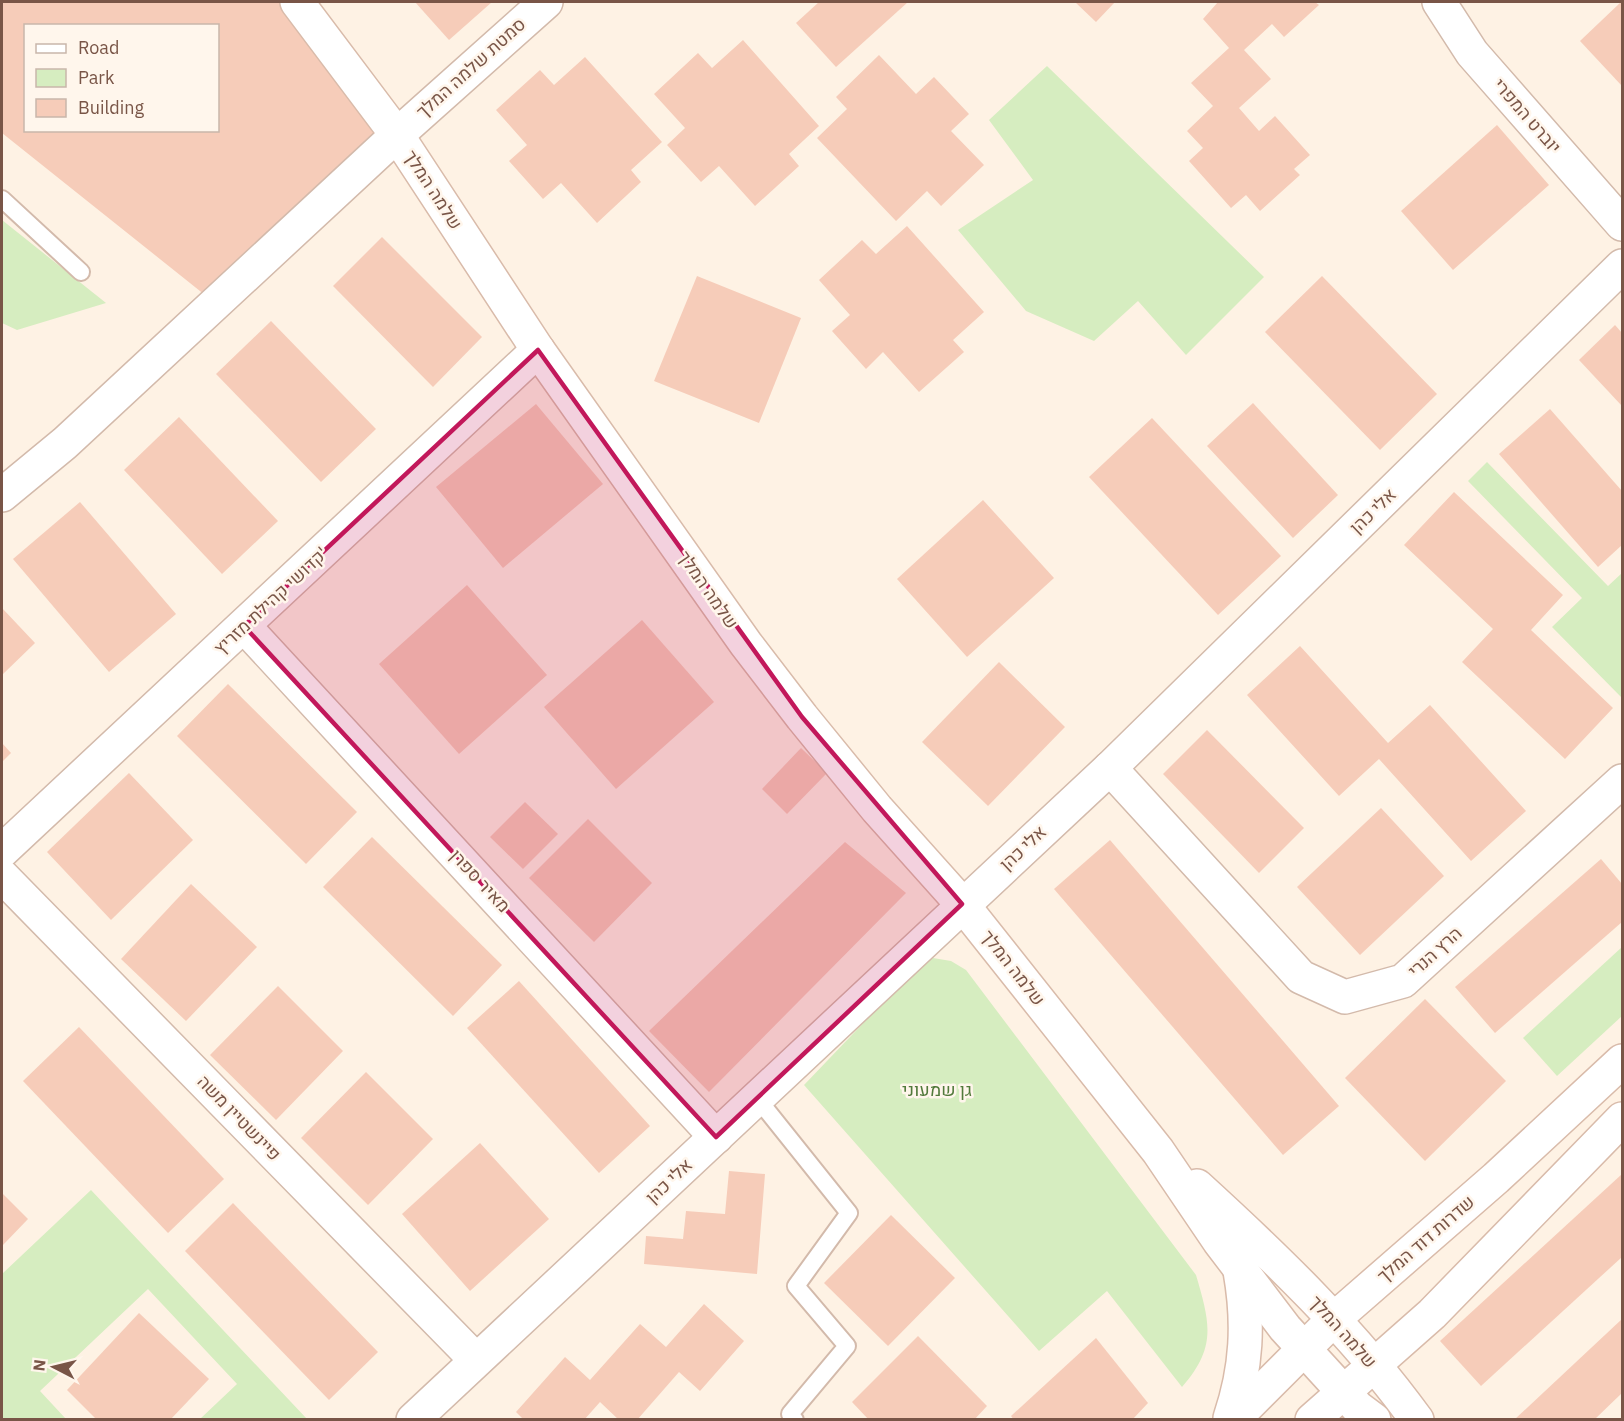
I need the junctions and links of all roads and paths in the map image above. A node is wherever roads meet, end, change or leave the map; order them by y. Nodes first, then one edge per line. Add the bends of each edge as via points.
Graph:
1 (297, 2) edge
2 (546, 2) edge
3 (1439, 2) edge
4 (397, 135) junction
5 (2, 199) edge
6 (1623, 224) edge
7 (1623, 266) edge
8 (81, 272) dead end
9 (538, 350) junction
10 (2, 495) edge
11 (244, 626) junction
12 (1110, 768) junction
13 (1623, 781) edge
14 (2, 851) edge
15 (2, 876) edge
16 (962, 904) junction
17 (1623, 1061) edge
18 (757, 1098) junction
19 (1623, 1119) edge
20 (716, 1137) junction
21 (1158, 1151) junction
22 (1239, 1269) junction
23 (1333, 1320) junction
24 (1303, 1349) junction
25 (476, 1360) junction
26 (1373, 1365) junction
27 (1343, 1392) junction
28 (413, 1419) edge
29 (795, 1419) edge
30 (1231, 1419) edge
31 (1312, 1419) edge
32 (1374, 1419) edge
33 (1417, 1419) edge

1 - 4 street, שלמה המלך
2 - 4 street, סמטת שלמה המלך
3 - 6 street, יוברט המפרי via 1472,53
4 - 9 street, שלמה המלך
4 - 10 street, סמטת שלמה המלך via 65,443
5 - 8 lane
7 - 12 street, אלי כהן
9 - 11 street, קדושי קהילת מזריץ'
9 - 16 street, שלמה המלך via 746,644 877,809
11 - 14 street, קדושי קהילת מזריץ'
11 - 20 street, מאיר ספרן
12 - 13 street, הרץ הנרי via 1301,977 1345,997 1403,981
12 - 16 street, אלי כהן
15 - 25 street, פיינשטיין משה
16 - 18 street, אלי כהן
16 - 21 street, שלמה המלך
17 - 23 street, שדרות דוד המלך
18 - 20 street, אלי כהן
18 - 29 lane via 849,1213 796,1286 847,1346 790,1414
19 - 26 street via 1458,1288
20 - 25 street, אלי כהן
21 - 22 street, שלמה המלך
21 - 23 street, שלמה המלך via 1246,1231
22 - 24 street, שלמה המלך
22 - 30 street via 1245,1298 1246,1348
23 - 24 street, שדרות דוד המלך
23 - 26 street, שלמה המלך
24 - 27 street, שלמה המלך
24 - 30 street, שדרות דוד המלך
25 - 28 street, אלי כהן
26 - 27 street
26 - 33 street, שלמה המלך
27 - 31 street
27 - 32 street, שלמה המלך

